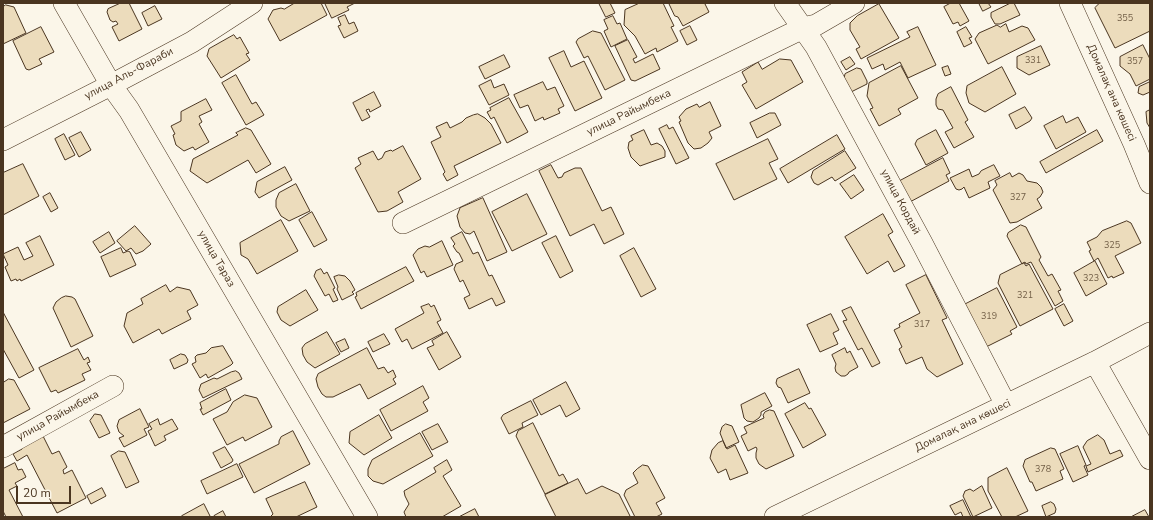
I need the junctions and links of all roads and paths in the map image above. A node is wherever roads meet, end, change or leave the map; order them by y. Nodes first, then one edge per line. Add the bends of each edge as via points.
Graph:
1 (64, 3) edge
2 (252, 3) edge
3 (785, 3) edge
4 (854, 3) edge
5 (1070, 3) edge
6 (803, 28) junction
7 (111, 85) junction
8 (3, 140) edge
9 (1150, 183) edge
10 (403, 222) dead end
11 (1150, 333) edge
12 (1094, 362) junction
13 (113, 386) dead end
14 (1006, 405) junction
15 (3, 447) edge
16 (1150, 460) edge
17 (367, 517) edge
18 (775, 517) edge

1 - 7 street, улица Тараз
2 - 7 street, улица Аль-Фараби via 192,42
3 - 6 street, улица Кордай
4 - 6 street, улица Райымбека via 816,25
5 - 9 street, Домалақ ана көшесі
6 - 10 street, улица Райымбека
6 - 14 street, улица Кордай via 816,47 922,243
7 - 8 street, улица Аль-Фараби
7 - 17 street, улица Тараз via 129,110
11 - 12 street, Домалақ ана көшесі
12 - 14 street, Домалақ ана көшесі
12 - 16 street
13 - 15 street, улица Райымбека
14 - 18 street, Домалақ ана көшесі

